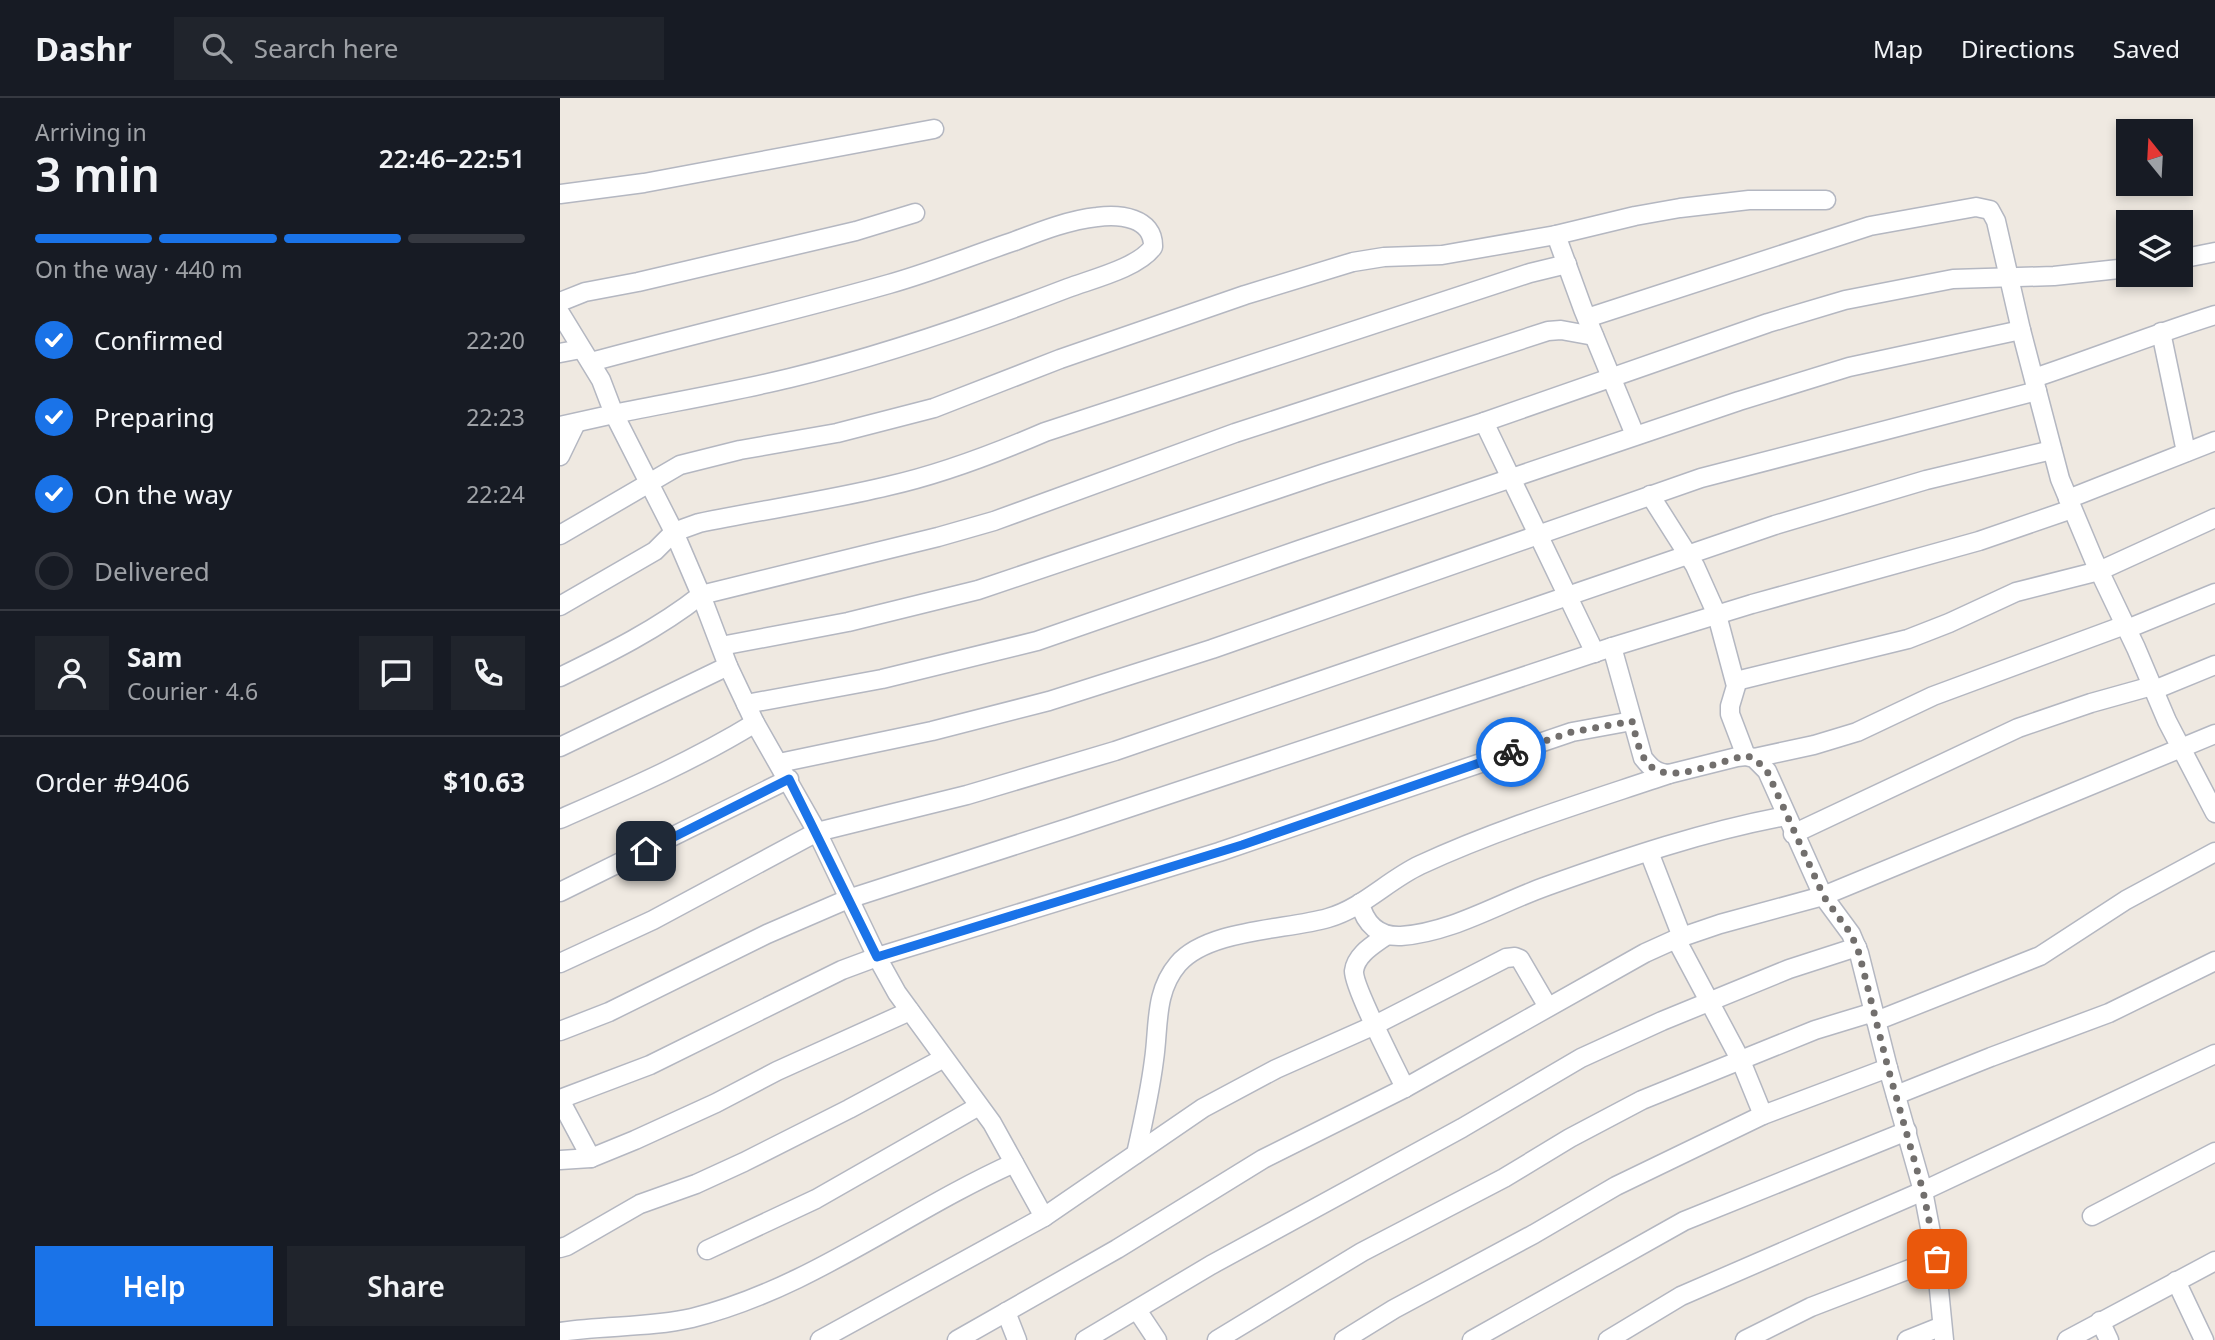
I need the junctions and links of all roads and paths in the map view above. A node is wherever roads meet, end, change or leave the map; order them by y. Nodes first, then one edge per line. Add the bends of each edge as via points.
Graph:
1 (934, 129) dead end
2 (560, 194) edge
3 (1826, 200) dead end
4 (915, 213) dead end
5 (1556, 235) junction
6 (2215, 251) edge
7 (2193, 255) edge
8 (1567, 264) junction
9 (2116, 269) edge
10 (2008, 276) junction
11 (560, 302) edge
12 (560, 313) edge
13 (2215, 315) edge
14 (1587, 318) junction
15 (2021, 330) junction
16 (2161, 332) junction
17 (1594, 336) junction
18 (560, 353) edge
19 (586, 355) junction
20 (1611, 378) junction
21 (2035, 385) junction
22 (614, 414) junction
23 (1484, 422) junction
24 (568, 425) edge
25 (1635, 435) junction
26 (2215, 441) edge
27 (2052, 450) junction
28 (2186, 452) junction
29 (560, 456) edge
30 (1512, 478) junction
31 (648, 485) junction
32 (1650, 495) junction
33 (2070, 504) junction
34 (2215, 518) edge
35 (674, 532) junction
36 (560, 535) edge
37 (1540, 535) junction
38 (1688, 555) junction
39 (2099, 571) junction
40 (2215, 593) edge
41 (701, 595) junction
42 (1569, 596) junction
43 (560, 606) edge
44 (1717, 615) junction
45 (2126, 627) junction
46 (721, 646) junction
47 (1604, 650) junction
48 (2215, 665) edge
49 (728, 666) junction
50 (560, 677) edge
51 (1736, 681) junction
52 (2153, 688) junction
53 (746, 704) junction
54 (1632, 721) junction
55 (755, 723) junction
56 (2215, 734) edge
57 (560, 747) edge
58 (2181, 748) junction
59 (1750, 757) junction
60 (779, 763) junction
61 (1669, 774) junction
62 (789, 779) junction
63 (2215, 813) edge
64 (1786, 816) junction
65 (560, 820) edge
66 (817, 832) junction
67 (1793, 834) junction
68 (1649, 852) junction
69 (2215, 852) edge
70 (560, 892) edge
71 (1824, 897) junction
72 (848, 899) junction
73 (1360, 903) junction
74 (1387, 935) junction
75 (1679, 938) junction
76 (1857, 947) junction
77 (877, 957) junction
78 (2215, 961) edge
79 (560, 963) edge
80 (1711, 1001) junction
81 (1548, 1007) junction
82 (910, 1011) junction
83 (1875, 1016) junction
84 (1375, 1025) junction
85 (560, 1031) edge
86 (2215, 1054) edge
87 (944, 1058) junction
88 (1741, 1061) junction
89 (1888, 1068) junction
90 (1405, 1088) junction
91 (1896, 1095) junction
92 (560, 1099) edge
93 (979, 1106) junction
94 (1763, 1115) junction
95 (1907, 1131) junction
96 (2215, 1152) edge
97 (1136, 1154) junction
98 (591, 1158) junction
99 (560, 1160) edge
100 (1014, 1163) junction
101 (1923, 1191) junction
102 (2092, 1216) dead end
103 (1044, 1217) junction
104 (560, 1248) edge
105 (707, 1250) dead end
106 (1937, 1259) junction
107 (2215, 1261) edge
108 (2176, 1281) junction
109 (1138, 1310) junction
110 (1006, 1312) junction
111 (2100, 1321) junction
112 (560, 1332) edge
113 (1943, 1333) edge
114 (820, 1340) edge
115 (957, 1340) edge
116 (1017, 1340) edge
117 (1085, 1340) edge
118 (1157, 1340) edge
119 (1217, 1340) edge
120 (1344, 1340) edge
121 (1472, 1340) edge
122 (1608, 1340) edge
123 (1745, 1340) edge
124 (1907, 1340) edge
125 (2067, 1340) edge
126 (2109, 1340) edge
127 (2204, 1340) edge

1 - 2 street
3 - 5 street via 1749,200 1680,208
4 - 11 street via 856,231 584,292
5 - 8 street
5 - 31 street via 1442,255 1353,262 1059,359 934,408 824,436 692,461
6 - 7 street
8 - 14 street
8 - 35 street via 1045,432 941,472
9 - 10 street
10 - 14 street via 1994,214 1976,207 1870,226
10 - 15 street
10 - 20 street via 1953,279 1845,300
12 - 19 street
13 - 16 street
14 - 17 street
15 - 21 street
15 - 25 street via 1849,367
16 - 21 street
16 - 28 street
17 - 20 street
17 - 41 street via 1548,331 1235,433 994,521
18 - 19 street
19 - 22 street
19 - 22 street via 891,284 1062,224 1096,217 1134,219 1153,239 1153,247 1139,260 889,351 793,377
20 - 23 street
20 - 25 street
21 - 27 street
21 - 32 street
22 - 24 street
22 - 31 street
23 - 30 street
23 - 46 street via 978,590 872,617
24 - 29 street
25 - 30 street
26 - 28 street
27 - 33 street
27 - 38 street via 1926,480
28 - 33 street
30 - 37 street
30 - 53 street via 1037,641 882,679
31 - 35 street
31 - 36 street
32 - 37 street
32 - 38 street
33 - 39 street
33 - 44 street via 1979,541
34 - 39 street
35 - 41 street
35 - 43 street via 655,551
37 - 42 street
37 - 60 street via 1049,701
38 - 42 street
38 - 44 street
39 - 45 street
39 - 51 street via 2016,592 1899,642
40 - 45 street
41 - 46 street
41 - 50 street via 637,638
42 - 47 street
42 - 66 street via 1115,751 967,795
44 - 47 street
44 - 51 street
45 - 52 street
45 - 59 street via 1933,696 1857,732
46 - 49 street
47 - 54 street
47 - 72 street
48 - 52 street
49 - 53 street
49 - 57 street
51 - 59 street via 1730,714
52 - 58 street
52 - 67 street via 2018,728
53 - 55 street
54 - 61 street via 1643,758 1659,773
54 - 77 street via 1559,736 1308,823
55 - 60 street
55 - 65 street
56 - 58 street
58 - 63 street
58 - 71 street
59 - 61 street
59 - 64 street via 1767,771
60 - 62 street
61 - 73 street via 1418,866
62 - 66 street
62 - 70 street
64 - 67 street
64 - 68 street
66 - 72 street
66 - 79 street via 653,920
67 - 71 street
68 - 74 street via 1451,924
68 - 75 street
69 - 83 street via 2126,900 2040,956
71 - 75 street
71 - 76 street
72 - 77 street
72 - 85 street
73 - 74 street via 1369,924
73 - 97 street via 1330,918 1233,936 1180,962 1162,992
74 - 84 street via 1365,952 1354,971
75 - 80 street
75 - 81 street
76 - 80 street
76 - 83 street
77 - 82 street
77 - 92 street via 650,1065
78 - 91 street via 2109,1013
80 - 88 street
80 - 109 street via 1581,1058
81 - 84 street via 1520,959 1510,957
81 - 90 street
82 - 87 street
82 - 98 street
83 - 88 street via 1815,1030
83 - 89 street
84 - 90 street
84 - 97 street via 1203,1108
86 - 101 street
87 - 93 street
87 - 104 street via 765,1152 640,1204
88 - 94 street
88 - 119 street via 1614,1114 1362,1252
89 - 91 street
89 - 94 street
90 - 110 street via 1263,1158 1118,1249
91 - 95 street
92 - 98 street
93 - 100 street
93 - 105 street via 816,1199
94 - 120 street via 1616,1186
95 - 101 street
95 - 121 street via 1684,1221
96 - 102 street
97 - 103 street
98 - 99 street
100 - 103 street
100 - 112 street via 795,1280 728,1306 661,1323
101 - 106 street
101 - 122 street via 1681,1296
103 - 114 street
106 - 113 street
106 - 123 street via 1811,1307
107 - 108 street
108 - 111 street
108 - 127 street
109 - 117 street
109 - 118 street
110 - 115 street
110 - 116 street
111 - 125 street
111 - 126 street
113 - 124 street

